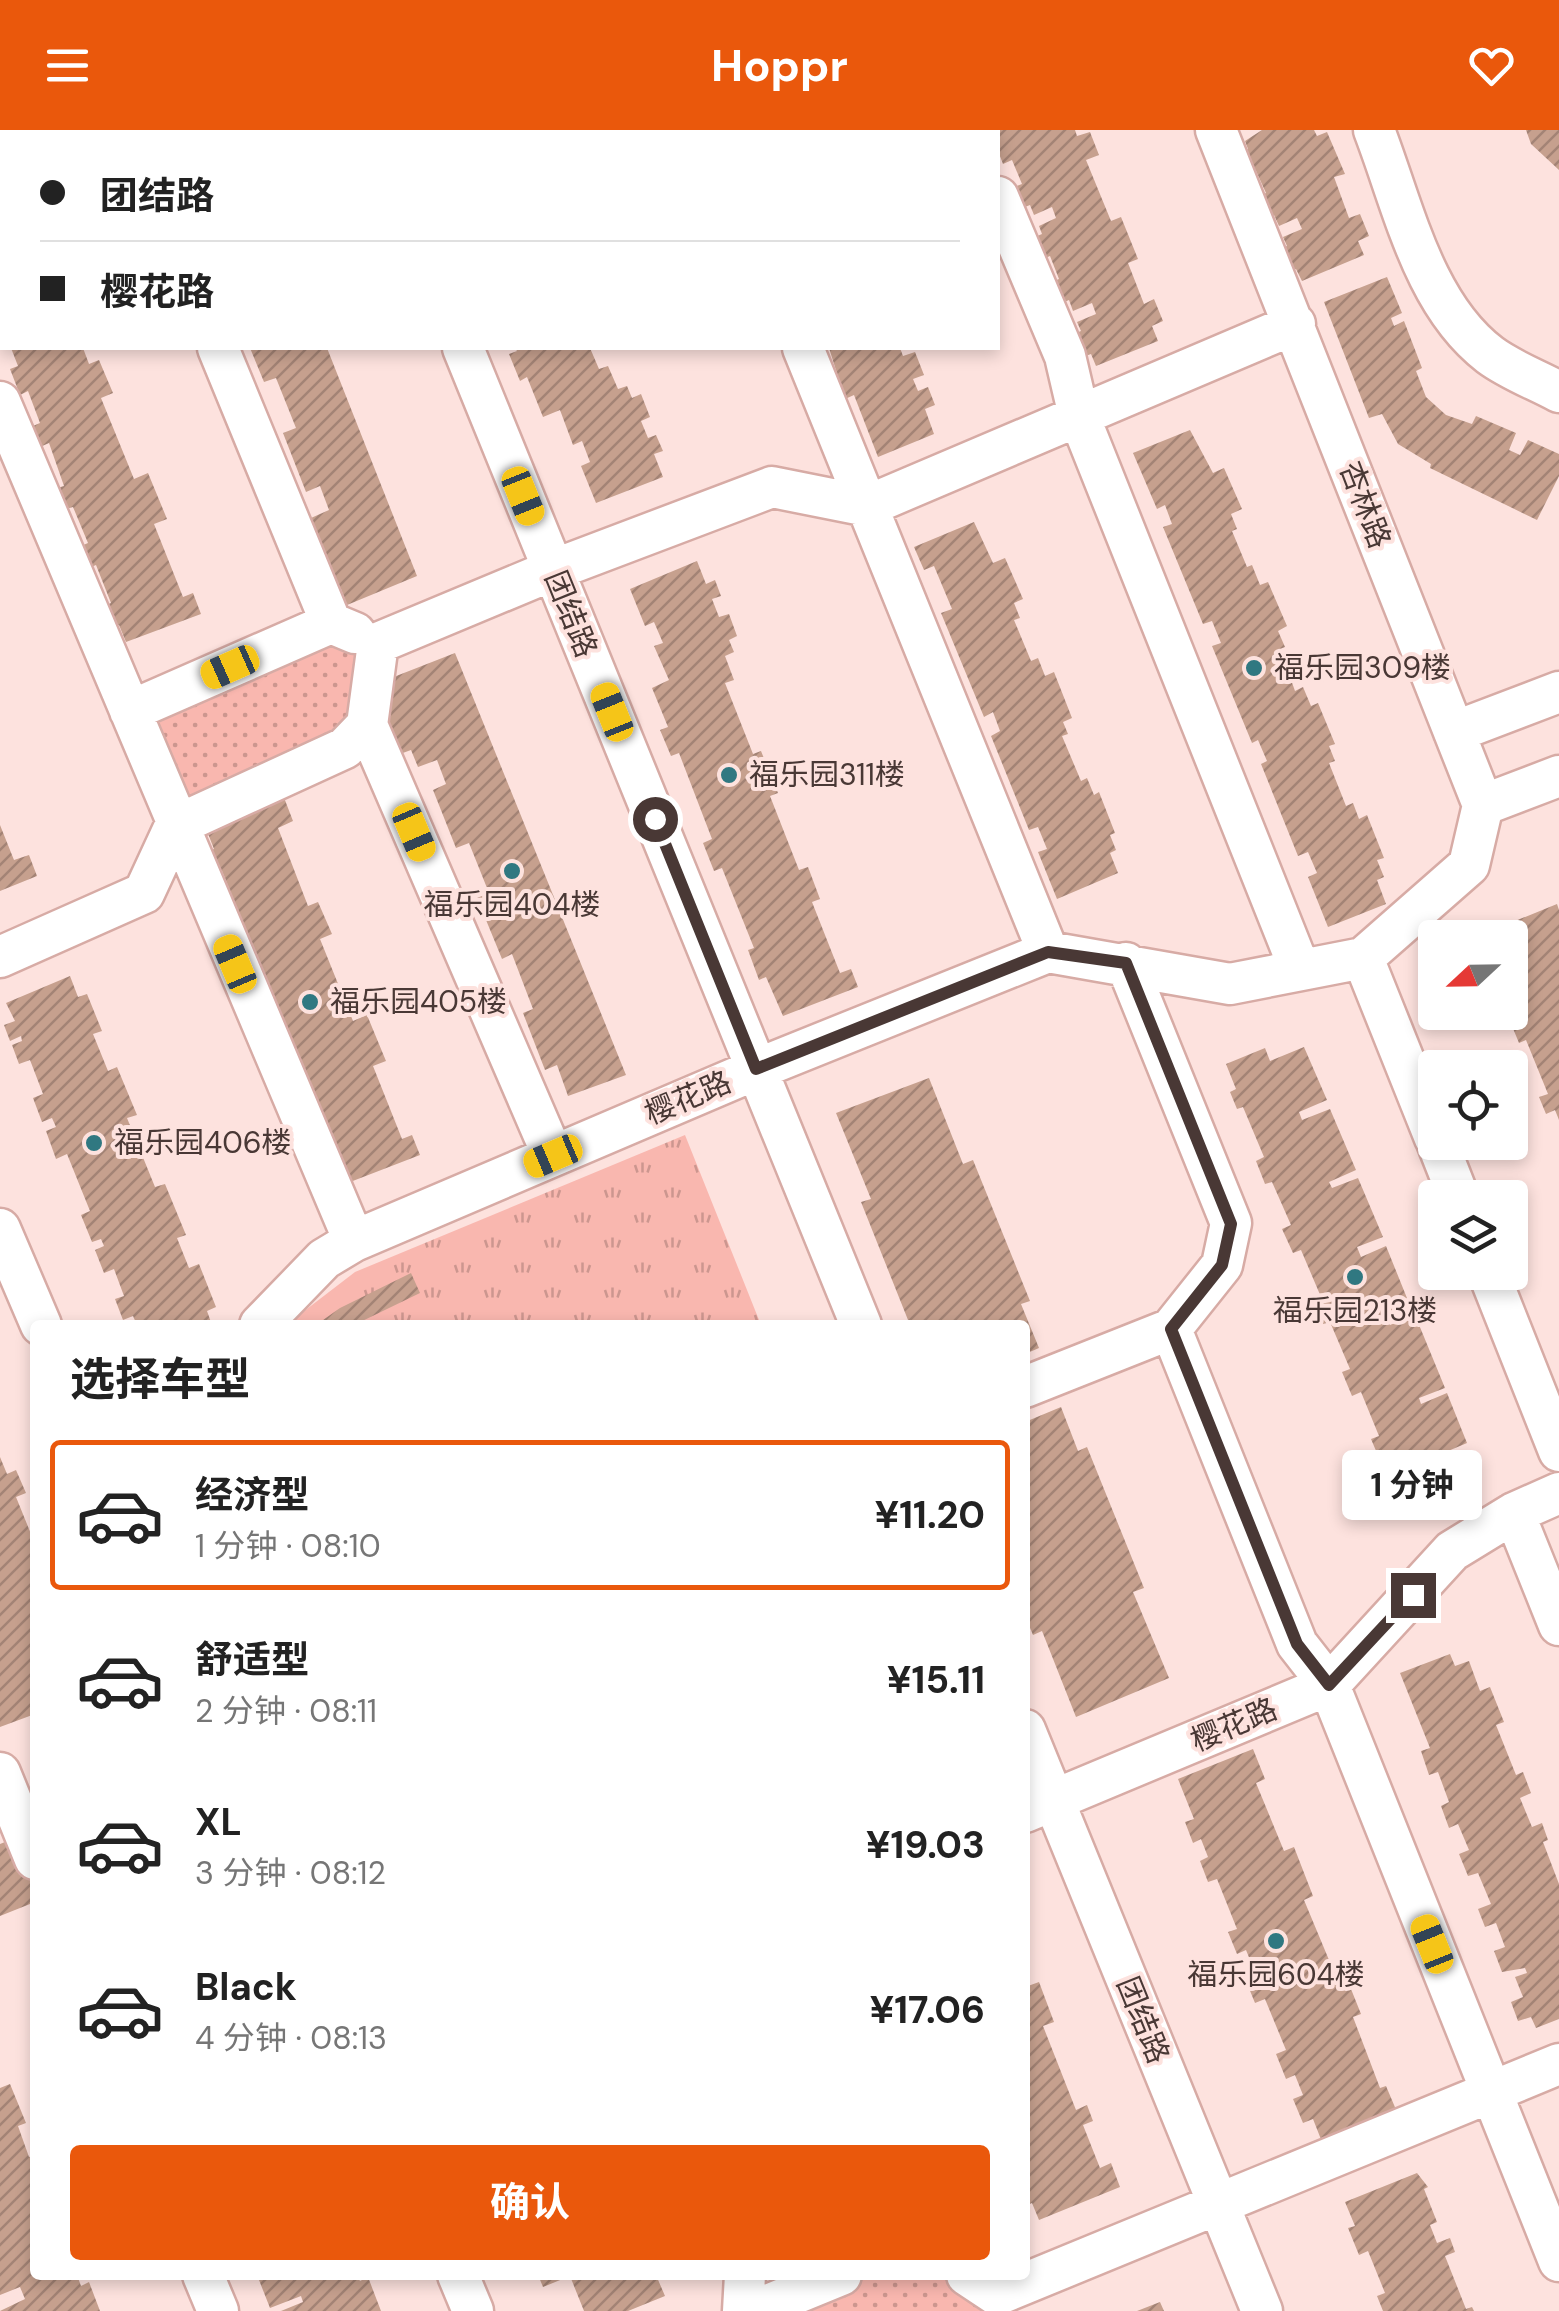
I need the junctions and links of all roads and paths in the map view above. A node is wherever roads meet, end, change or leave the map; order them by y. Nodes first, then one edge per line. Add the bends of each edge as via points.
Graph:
1 (1216, 130) edge
2 (1374, 130) edge
3 (1000, 202) edge
4 (1295, 324) junction
5 (219, 350) edge
6 (464, 350) edge
7 (805, 350) edge
8 (1559, 392) edge
9 (0, 402) edge
10 (1079, 416) junction
11 (867, 506) junction
12 (553, 570) junction
13 (331, 623) junction
14 (378, 643) junction
15 (1559, 692) edge
16 (130, 712) junction
17 (367, 724) junction
18 (1454, 732) junction
19 (1559, 776) edge
20 (1483, 805) junction
21 (175, 826) junction
22 (1048, 952) junction
23 (0, 957) edge
24 (1364, 958) junction
25 (1126, 963) junction
26 (1300, 970) junction
27 (756, 1069) junction
28 (1418, 1094) edge
29 (553, 1156) junction
30 (0, 1229) edge
31 (354, 1241) junction
32 (1495, 1290) edge
33 (39, 1320) edge
34 (265, 1320) edge
35 (858, 1320) edge
36 (1171, 1329) junction
37 (1030, 1385) edge
38 (1559, 1450) edge
39 (1559, 1493) edge
40 (1514, 1513) junction
41 (1559, 1626) edge
42 (1329, 1685) junction
43 (1030, 1757) edge
44 (12, 1795) edge
45 (1039, 1806) edge
46 (30, 1845) edge
47 (1559, 2064) edge
48 (1491, 2092) junction
49 (1219, 2206) junction
50 (1559, 2261) edge
51 (205, 2280) edge
52 (460, 2280) edge
53 (745, 2280) edge
54 (829, 2280) edge
55 (1003, 2292) edge
56 (218, 2311) edge
57 (473, 2311) edge
58 (744, 2311) edge
59 (753, 2311) edge
60 (1262, 2311) edge

1 - 4 street, 杏林路
2 - 8 street via 1432,282 1458,325 1492,356
3 - 10 street via 1065,356
4 - 10 street
4 - 18 street, 杏林路
5 - 13 street
6 - 12 street, 团结路
7 - 11 street
9 - 16 street
10 - 11 street
10 - 26 street
11 - 12 street via 772,487
11 - 22 street
12 - 14 street
12 - 27 street, 团结路
13 - 14 street
13 - 16 street
14 - 17 street
15 - 18 street
16 - 21 street
17 - 21 street via 345,748
17 - 29 street
18 - 20 street, 杏林路
19 - 20 street
20 - 24 street via 1469,865
21 - 23 street via 144,893
21 - 31 street
22 - 25 street, 樱花路
22 - 27 street, 樱花路
24 - 26 street, 樱花路
24 - 28 street
25 - 26 street, 樱花路 via 1230,984
25 - 36 street via 1231,1224 1222,1265
27 - 29 street, 樱花路
27 - 35 street, 团结路
29 - 31 street, 樱花路
30 - 33 street
31 - 34 street, 樱花路 via 324,1259
32 - 38 street
36 - 37 street
36 - 42 street via 1297,1644
39 - 40 street, 樱花路
40 - 41 street
40 - 42 street, 樱花路 via 1452,1551
42 - 45 street, 樱花路
42 - 48 street
43 - 45 street, 团结路
44 - 46 street
45 - 49 street, 团结路
47 - 48 street
48 - 49 street
48 - 50 street
49 - 55 street
49 - 60 street, 团结路
51 - 56 street
52 - 57 street
53 - 58 street
54 - 59 street

